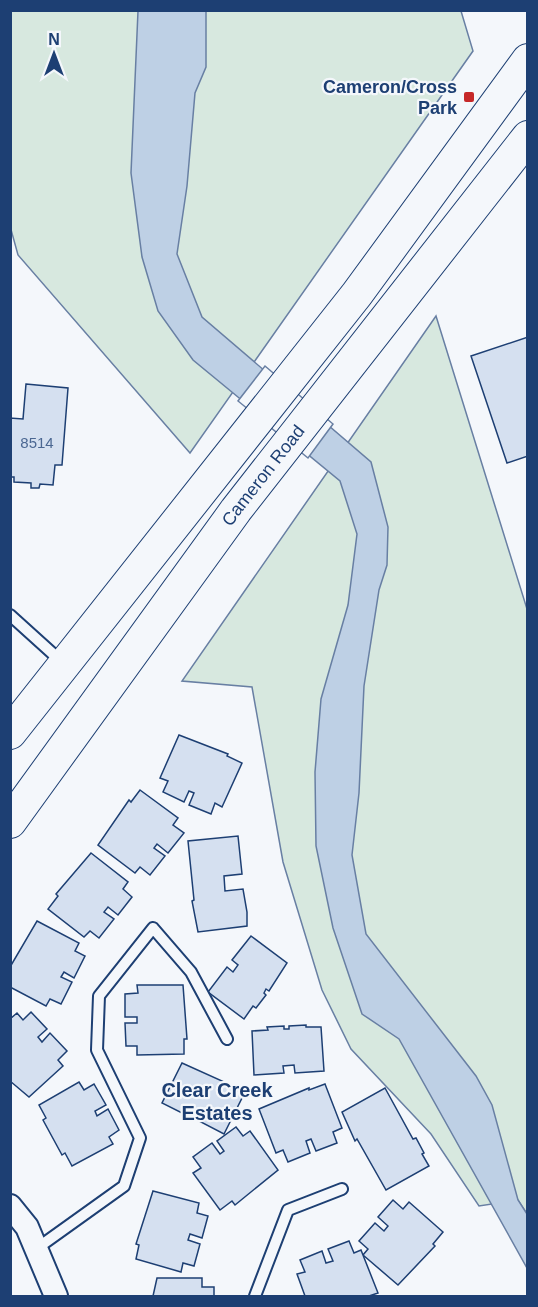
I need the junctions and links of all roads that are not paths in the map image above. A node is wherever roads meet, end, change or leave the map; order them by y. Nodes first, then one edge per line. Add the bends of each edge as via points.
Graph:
1 (528, 60) edge
2 (528, 137) edge
3 (10, 615) edge
4 (64, 664) junction
5 (10, 733) edge
6 (10, 822) edge
7 (227, 1039) dead end
8 (342, 1189) dead end
9 (10, 1206) edge
10 (36, 1249) junction
11 (56, 1296) edge
12 (255, 1296) edge

1 - 4 main road, Cameron Road via 357,294
2 - 6 main road, Cameron Road via 236,510
3 - 4 lane
4 - 5 main road, Cameron Road
7 - 10 lane via 191,972 153,928 99,996 97,1050 140,1138 124,1186
8 - 12 lane via 288,1210
9 - 10 street via 27,1227
10 - 11 street

